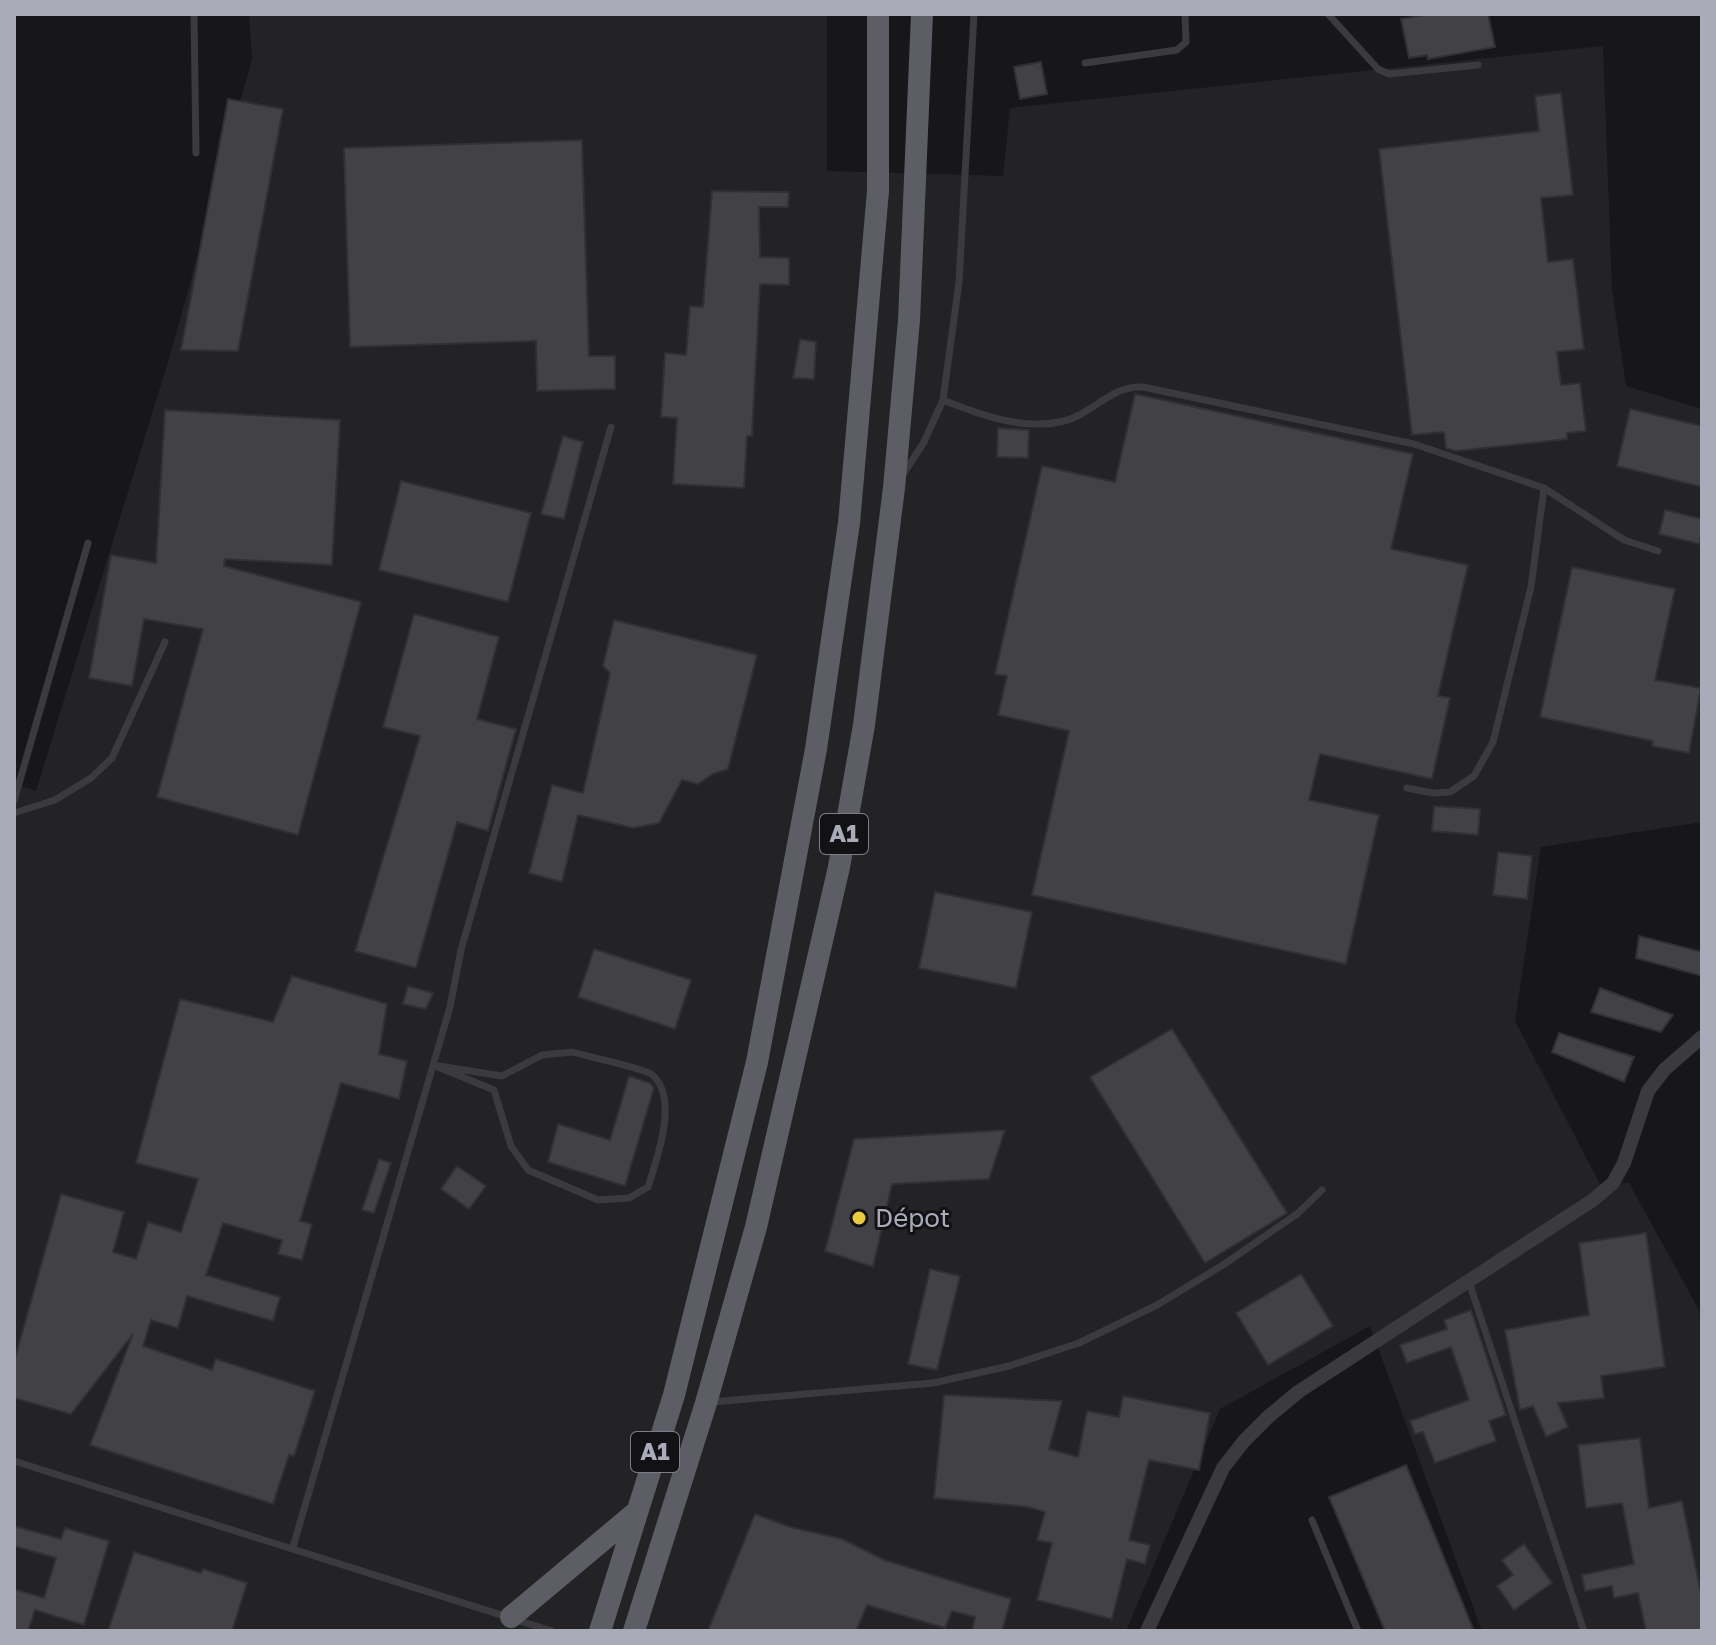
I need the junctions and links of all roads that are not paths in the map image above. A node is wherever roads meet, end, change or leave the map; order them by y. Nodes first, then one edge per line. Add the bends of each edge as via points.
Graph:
1 (194, 14) edge
2 (878, 14) edge
3 (922, 14) edge
4 (974, 14) edge
5 (1185, 14) edge
6 (1328, 14) edge
7 (1085, 63) dead end
8 (1478, 65) dead end
9 (196, 153) dead end
10 (943, 400) junction
11 (611, 427) dead end
12 (894, 488) junction
13 (1544, 488) junction
14 (88, 543) dead end
15 (1658, 551) dead end
16 (165, 642) dead end
17 (1407, 788) dead end
18 (14, 801) edge
19 (14, 813) edge
20 (1702, 1037) edge
21 (433, 1065) junction
22 (1322, 1190) dead end
23 (1469, 1282) junction
24 (706, 1403) junction
25 (14, 1461) edge
26 (635, 1513) junction
27 (1312, 1520) dead end
28 (293, 1547) junction
29 (511, 1617) junction
30 (552, 1631) edge
31 (600, 1631) edge
32 (634, 1631) edge
33 (1147, 1631) edge
34 (1358, 1631) edge
35 (1584, 1631) edge

1 - 9 lane
2 - 26 highway, A1 via 878,191 849,523 816,749 757,1062 674,1395
3 - 12 highway, A1 via 909,320
4 - 10 lane via 959,282
5 - 7 lane via 1186,42 1177,50
6 - 8 lane via 1378,69 1389,74
10 - 12 lane
10 - 13 lane via 990,418 1026,424 1066,421 1115,392 1143,387 1414,444
11 - 21 lane
12 - 24 highway, A1 via 864,725 839,867 756,1227
13 - 15 lane via 1624,540
13 - 17 lane via 1531,587 1493,742 1474,776 1450,792
14 - 18 lane
16 - 19 lane via 112,758 55,800
20 - 23 street via 1648,1091 1613,1183
21 - 21 lane via 502,1076 542,1055 572,1052 650,1073 665,1093 665,1116 648,1187 629,1198 598,1200 528,1170 511,1146 494,1090
21 - 28 lane
22 - 24 lane via 1297,1214 1223,1265 1079,1343 933,1383
23 - 33 street via 1298,1392 1244,1441 1223,1468
23 - 35 lane
24 - 32 highway, A1
25 - 28 lane
26 - 29 highway
26 - 31 highway, A1
27 - 34 lane
28 - 29 lane
29 - 30 lane

